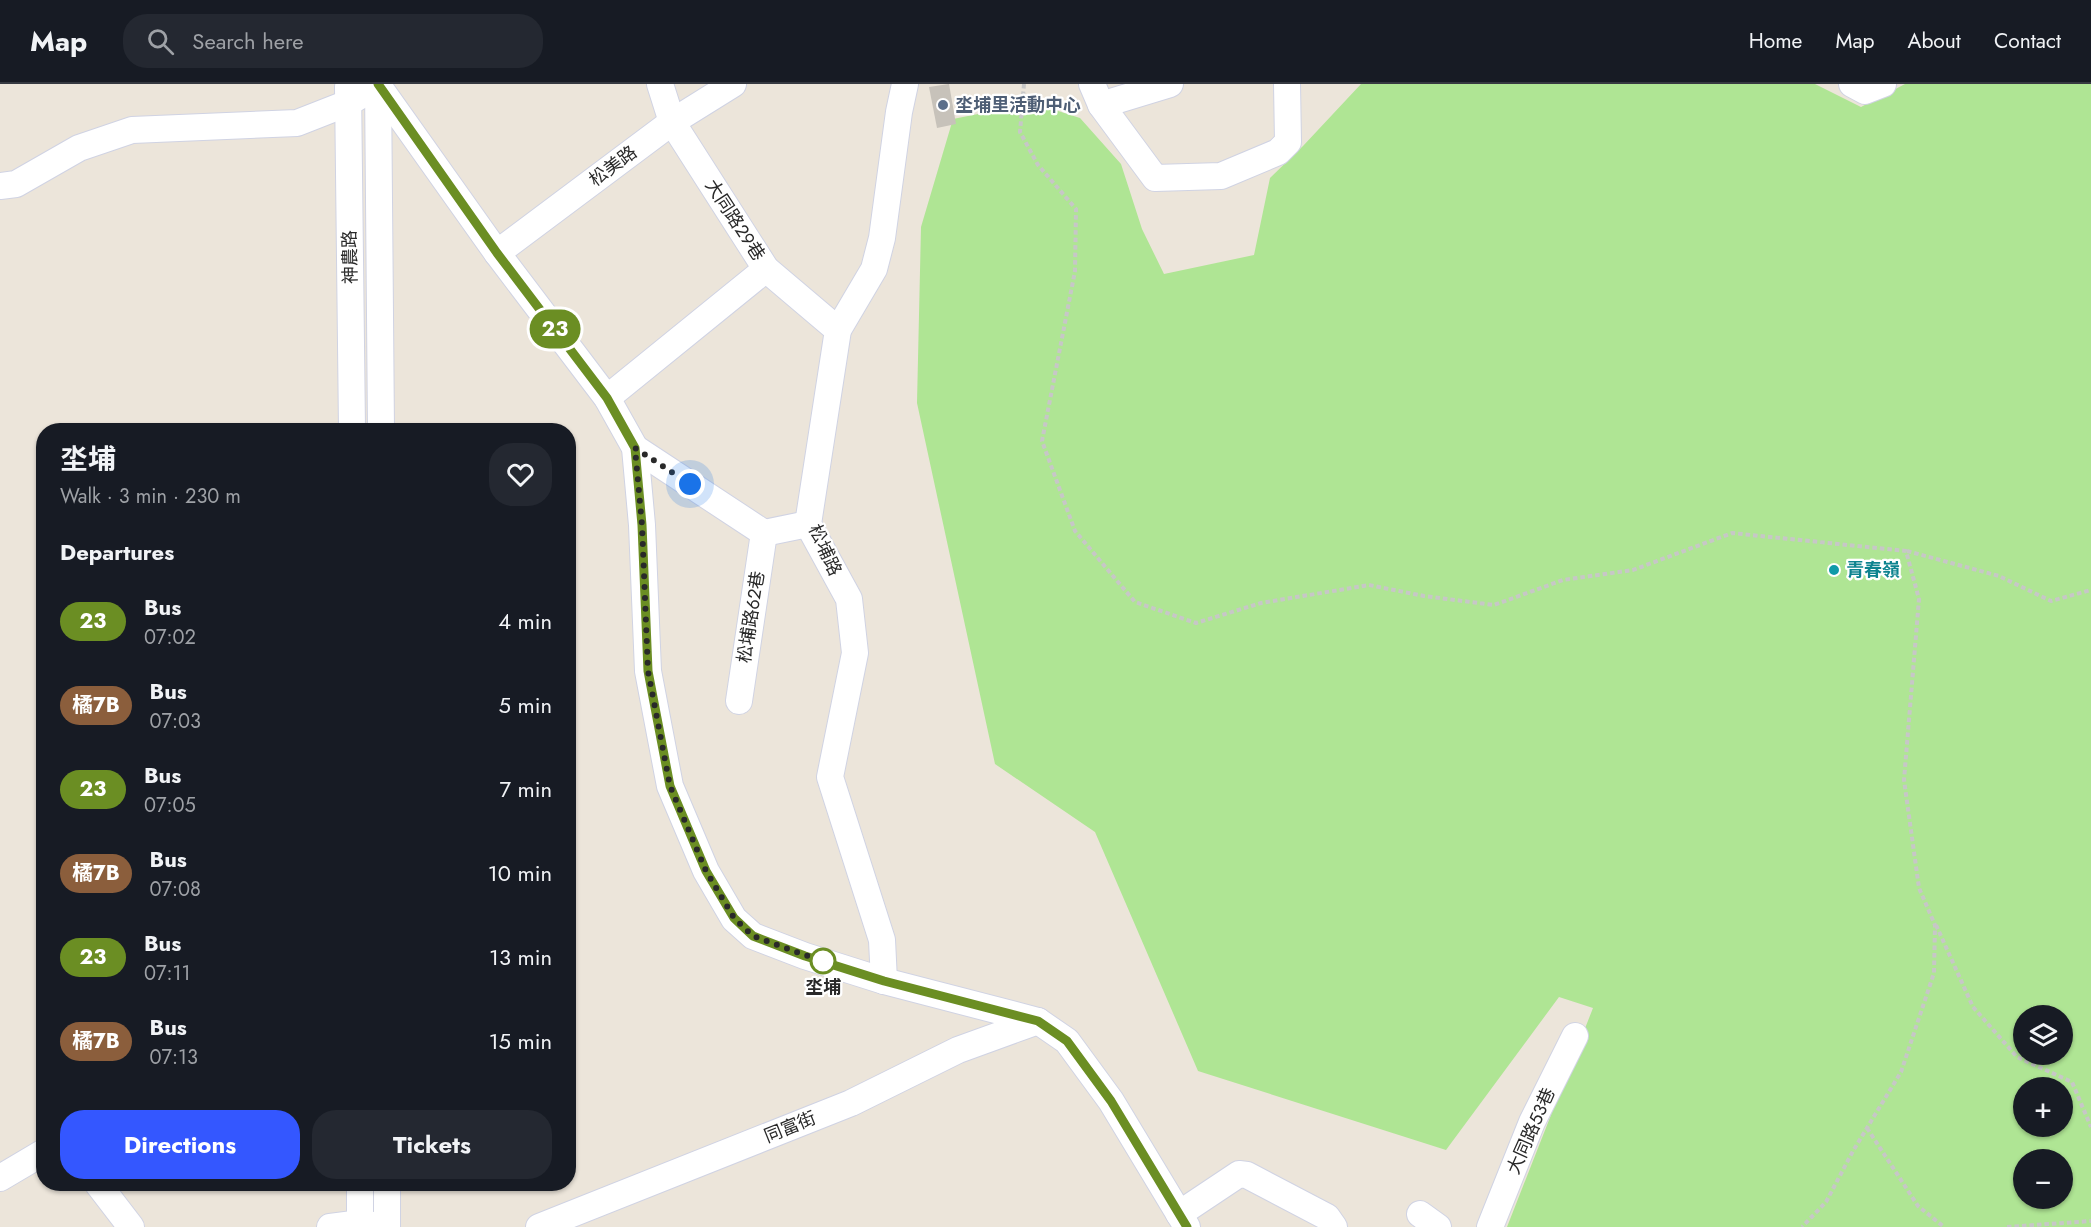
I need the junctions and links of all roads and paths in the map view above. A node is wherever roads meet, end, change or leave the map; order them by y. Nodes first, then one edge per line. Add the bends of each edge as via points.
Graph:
1 (378, 84) edge
2 (660, 84) edge
3 (733, 84) edge
4 (905, 84) edge
5 (1024, 84) edge
6 (1170, 84) edge
7 (1287, 84) edge
8 (1852, 84) edge
9 (1882, 84) edge
10 (348, 93) edge
11 (1096, 94) edge
12 (672, 122) junction
13 (0, 186) edge
14 (497, 253) junction
15 (766, 269) junction
16 (838, 330) junction
17 (607, 398) junction
18 (352, 423) edge
19 (381, 423) edge
20 (635, 448) junction
21 (808, 524) junction
22 (764, 533) junction
23 (1906, 551) junction
24 (2091, 590) edge
25 (739, 701) dead end
26 (1935, 924) junction
27 (884, 981) junction
28 (1038, 1021) junction
29 (1575, 1036) dead end
30 (2091, 1127) edge
31 (1867, 1128) junction
32 (36, 1157) edge
33 (0, 1178) edge
34 (103, 1191) edge
35 (360, 1191) edge
36 (387, 1191) edge
37 (1183, 1220) edge
38 (2091, 1221) edge
39 (360, 1225) edge
40 (131, 1227) edge
41 (330, 1227) edge
42 (386, 1227) edge
43 (539, 1227) edge
44 (1334, 1227) edge
45 (1490, 1227) edge
46 (1802, 1227) edge
47 (1944, 1227) edge
48 (2007, 1227) edge

1 - 10 street
1 - 14 street
1 - 19 street, 神農路
2 - 12 street, 大同路29巷
3 - 12 street, 松美路
4 - 16 street, 松埔路 via 874,269
5 - 23 path via 1020,132 1038,165 1076,209 1075,271 1042,441 1076,531 1135,602 1196,622 1261,603 1369,585 1494,605 1563,580 1633,570 1732,533
6 - 11 street
7 - 11 street via 1288,142 1278,152 1221,176 1155,178
8 - 9 street via 1865,91
10 - 13 street via 297,123 132,130 79,148 16,184
10 - 18 street, 神農路
12 - 14 street, 松美路
12 - 15 street, 大同路29巷
14 - 17 street
15 - 16 street, 大同路29巷
15 - 17 street
16 - 21 street, 松埔路
17 - 20 street
20 - 22 street
20 - 27 street via 648,671 670,786 706,871 734,918 753,936
21 - 22 street
21 - 27 street, 松埔路 via 849,599 855,653 830,777 882,940
22 - 25 street, 松埔路62巷
23 - 24 path via 1999,576 2050,601
23 - 26 path via 1919,599 1904,780 1919,888
26 - 30 path via 1973,1006 2018,1057 2073,1082
26 - 31 path via 1934,973 1901,1072
27 - 28 street
28 - 37 street via 1067,1041 1111,1101
28 - 43 street, 同富街 via 958,1050 851,1103
29 - 45 street, 大同路53巷 via 1532,1122
31 - 46 path via 1826,1202
31 - 47 path via 1918,1206
32 - 33 street
34 - 40 street
35 - 39 street
36 - 42 street
37 - 44 street via 1239,1174 1327,1217
38 - 48 path
39 - 41 street
39 - 42 street

